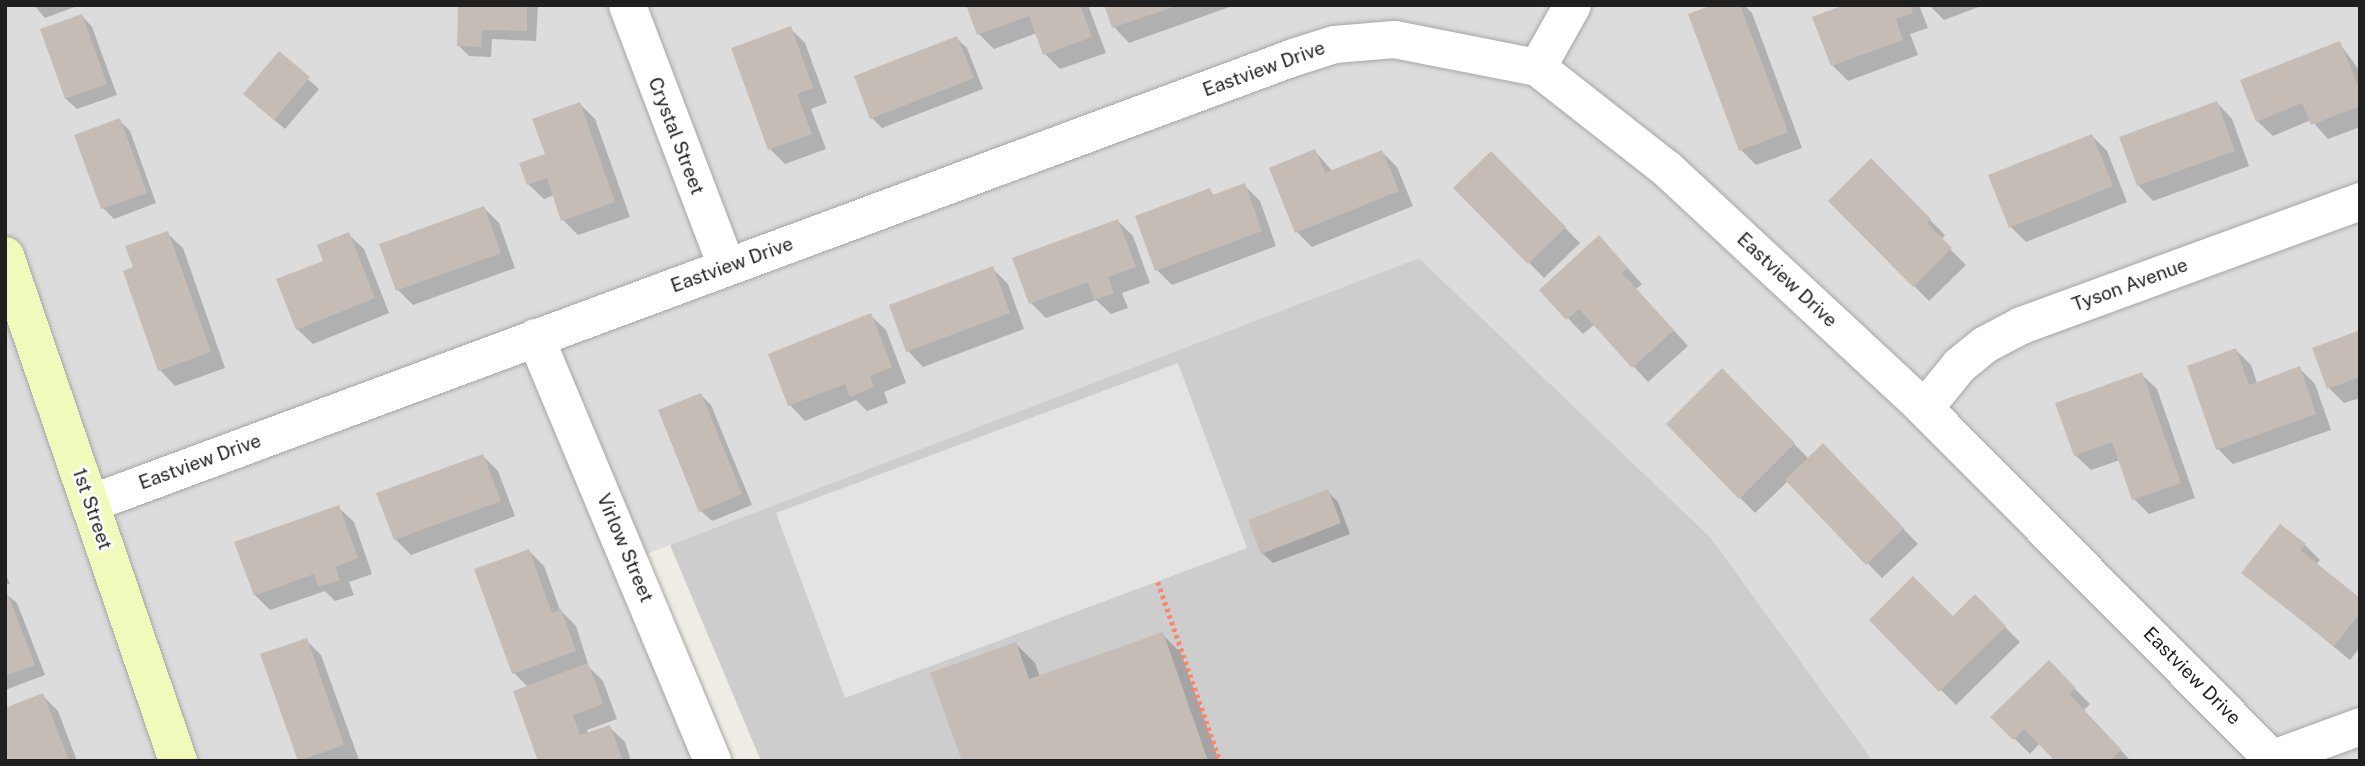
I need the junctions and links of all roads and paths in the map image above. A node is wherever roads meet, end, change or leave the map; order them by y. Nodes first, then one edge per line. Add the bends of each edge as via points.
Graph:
1 (627, 5) edge
2 (1572, 5) edge
3 (1536, 67) junction
4 (2360, 201) edge
5 (5, 256) edge
6 (726, 266) junction
7 (535, 338) junction
8 (1924, 408) junction
9 (90, 503) junction
10 (1158, 582) dead end
11 (2360, 726) edge
12 (2274, 759) edge
13 (178, 761) edge
14 (712, 761) edge
15 (1220, 761) edge

1 - 6 street, Crystal Street
2 - 3 street
3 - 6 street, Eastview Drive via 1394,39 1334,44
3 - 8 street, Eastview Drive via 1667,169
4 - 8 street, Tyson Avenue via 2021,325 1985,344 1959,365
5 - 9 main road, 1st Street
6 - 7 street, Eastview Drive
7 - 9 street, Eastview Drive
7 - 14 street, Virlow Street
8 - 12 street, Eastview Drive
9 - 13 main road, 1st Street
10 - 15 path
11 - 12 street

